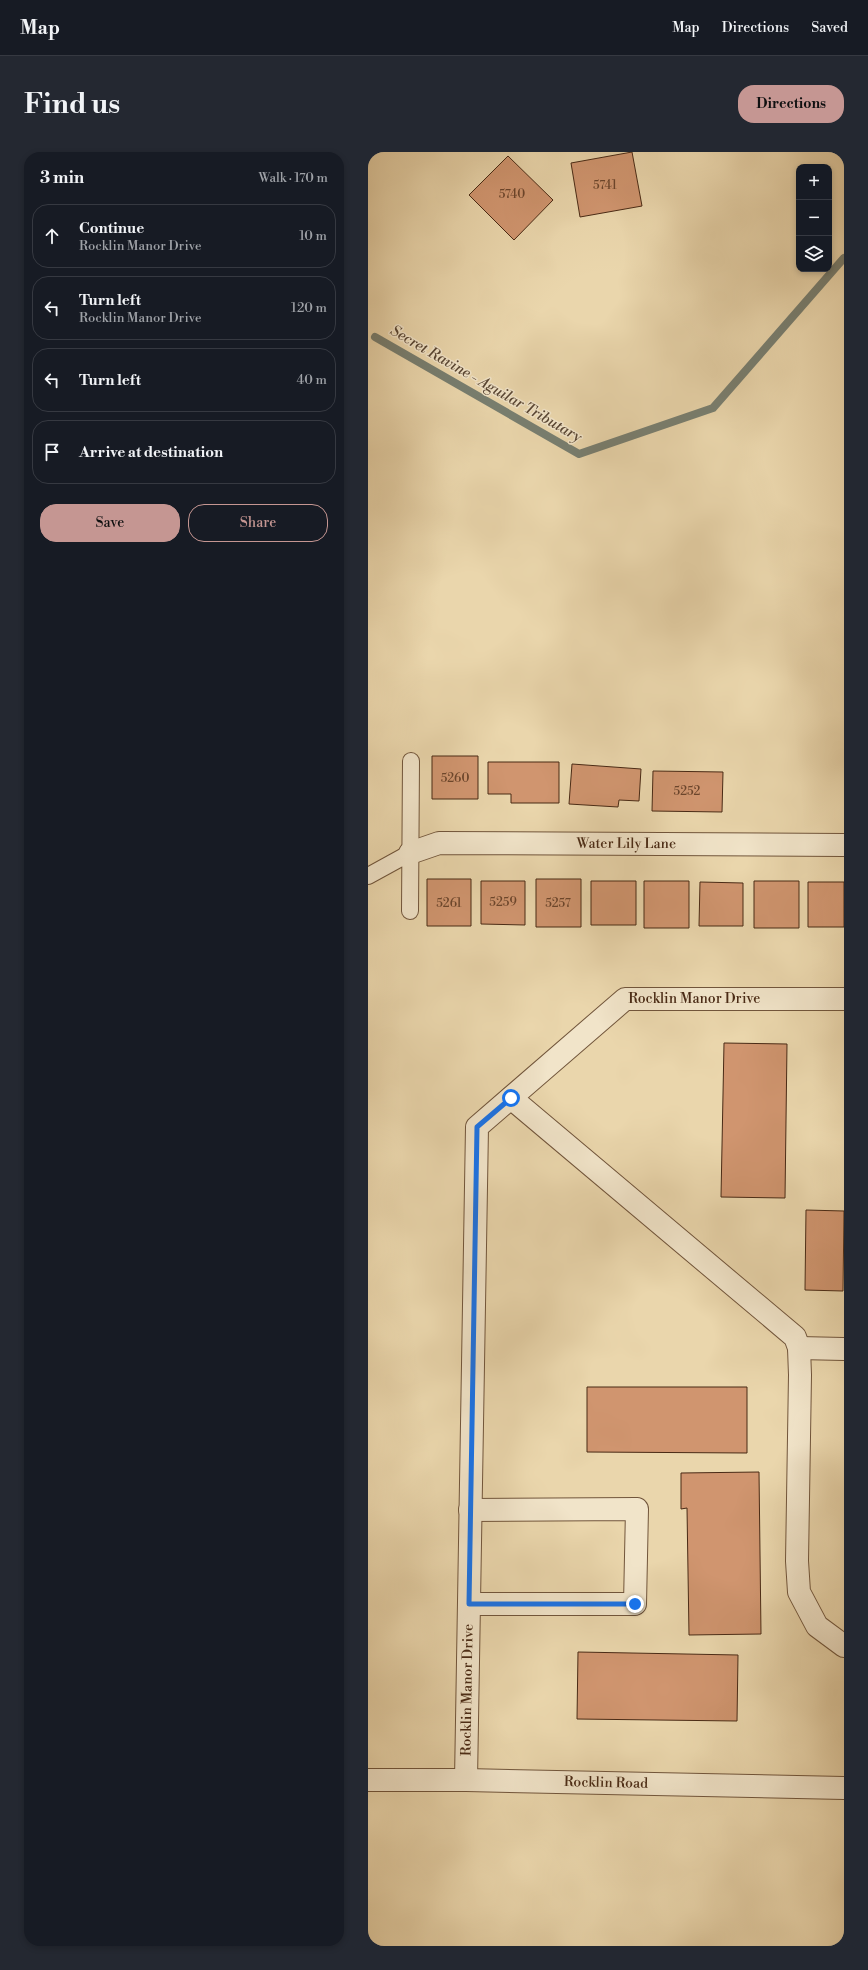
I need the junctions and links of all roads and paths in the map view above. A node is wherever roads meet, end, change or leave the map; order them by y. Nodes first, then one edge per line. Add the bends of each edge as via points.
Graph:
1 (411, 761) dead end
2 (844, 845) edge
3 (410, 853) junction
4 (368, 876) edge
5 (410, 911) dead end
6 (844, 999) edge
7 (511, 1098) junction
8 (799, 1348) junction
9 (844, 1348) edge
10 (470, 1510) junction
11 (469, 1604) junction
12 (844, 1646) edge
13 (368, 1780) edge
14 (466, 1780) junction
15 (844, 1788) edge

1 - 3 lane
2 - 3 street, Water Lily Lane via 439,843
3 - 4 lane
3 - 5 lane
6 - 7 street, Rocklin Manor Drive via 624,999
7 - 8 street via 796,1337
7 - 10 street, Rocklin Manor Drive via 477,1127
8 - 9 street
8 - 12 street via 796,1561 799,1592 817,1626
10 - 11 street, Rocklin Manor Drive
10 - 11 street via 637,1509 635,1604
11 - 14 street, Rocklin Manor Drive
13 - 14 street, Rocklin Road
14 - 15 street, Rocklin Road

